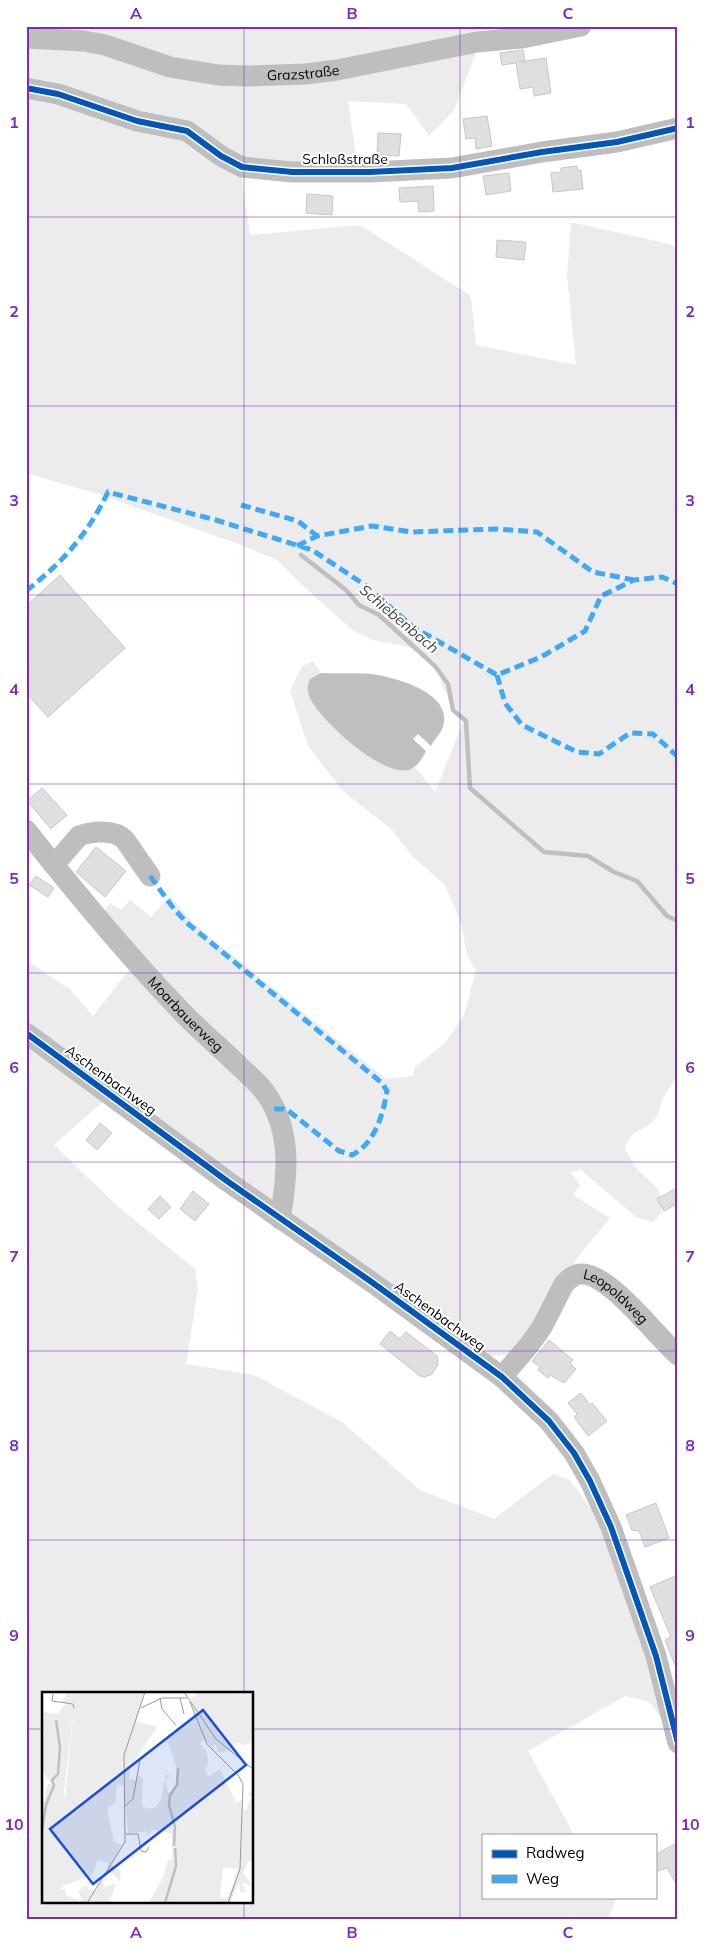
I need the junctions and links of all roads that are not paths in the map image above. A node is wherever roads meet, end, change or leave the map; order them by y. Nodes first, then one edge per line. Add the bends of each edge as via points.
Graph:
1 (581, 26) edge
2 (26, 38) edge
3 (26, 88) edge
4 (678, 128) edge
5 (26, 830) edge
6 (54, 865) junction
7 (150, 876) dead end
8 (26, 1033) edge
9 (280, 1219) junction
10 (678, 1355) edge
11 (502, 1377) junction
12 (678, 1744) edge

1 - 2 street, Grazstraße via 322,72 246,76 170,67 84,41
3 - 4 street, Schloßstraße via 58,94 137,121 187,131 242,167 292,172 452,168 617,142
5 - 6 street, Moarbauerweg
6 - 7 street via 79,836 112,832 126,840
6 - 9 street, Moarbauerweg via 135,962 198,1029 258,1083 270,1100 283,1131 286,1155 286,1183
8 - 9 street, Aschenbachweg
9 - 11 street, Aschenbachweg
10 - 11 street, Leopoldweg via 604,1282 580,1274 564,1284 542,1327
11 - 12 street, Aschenbachweg via 556,1428 590,1481 611,1527 644,1617

